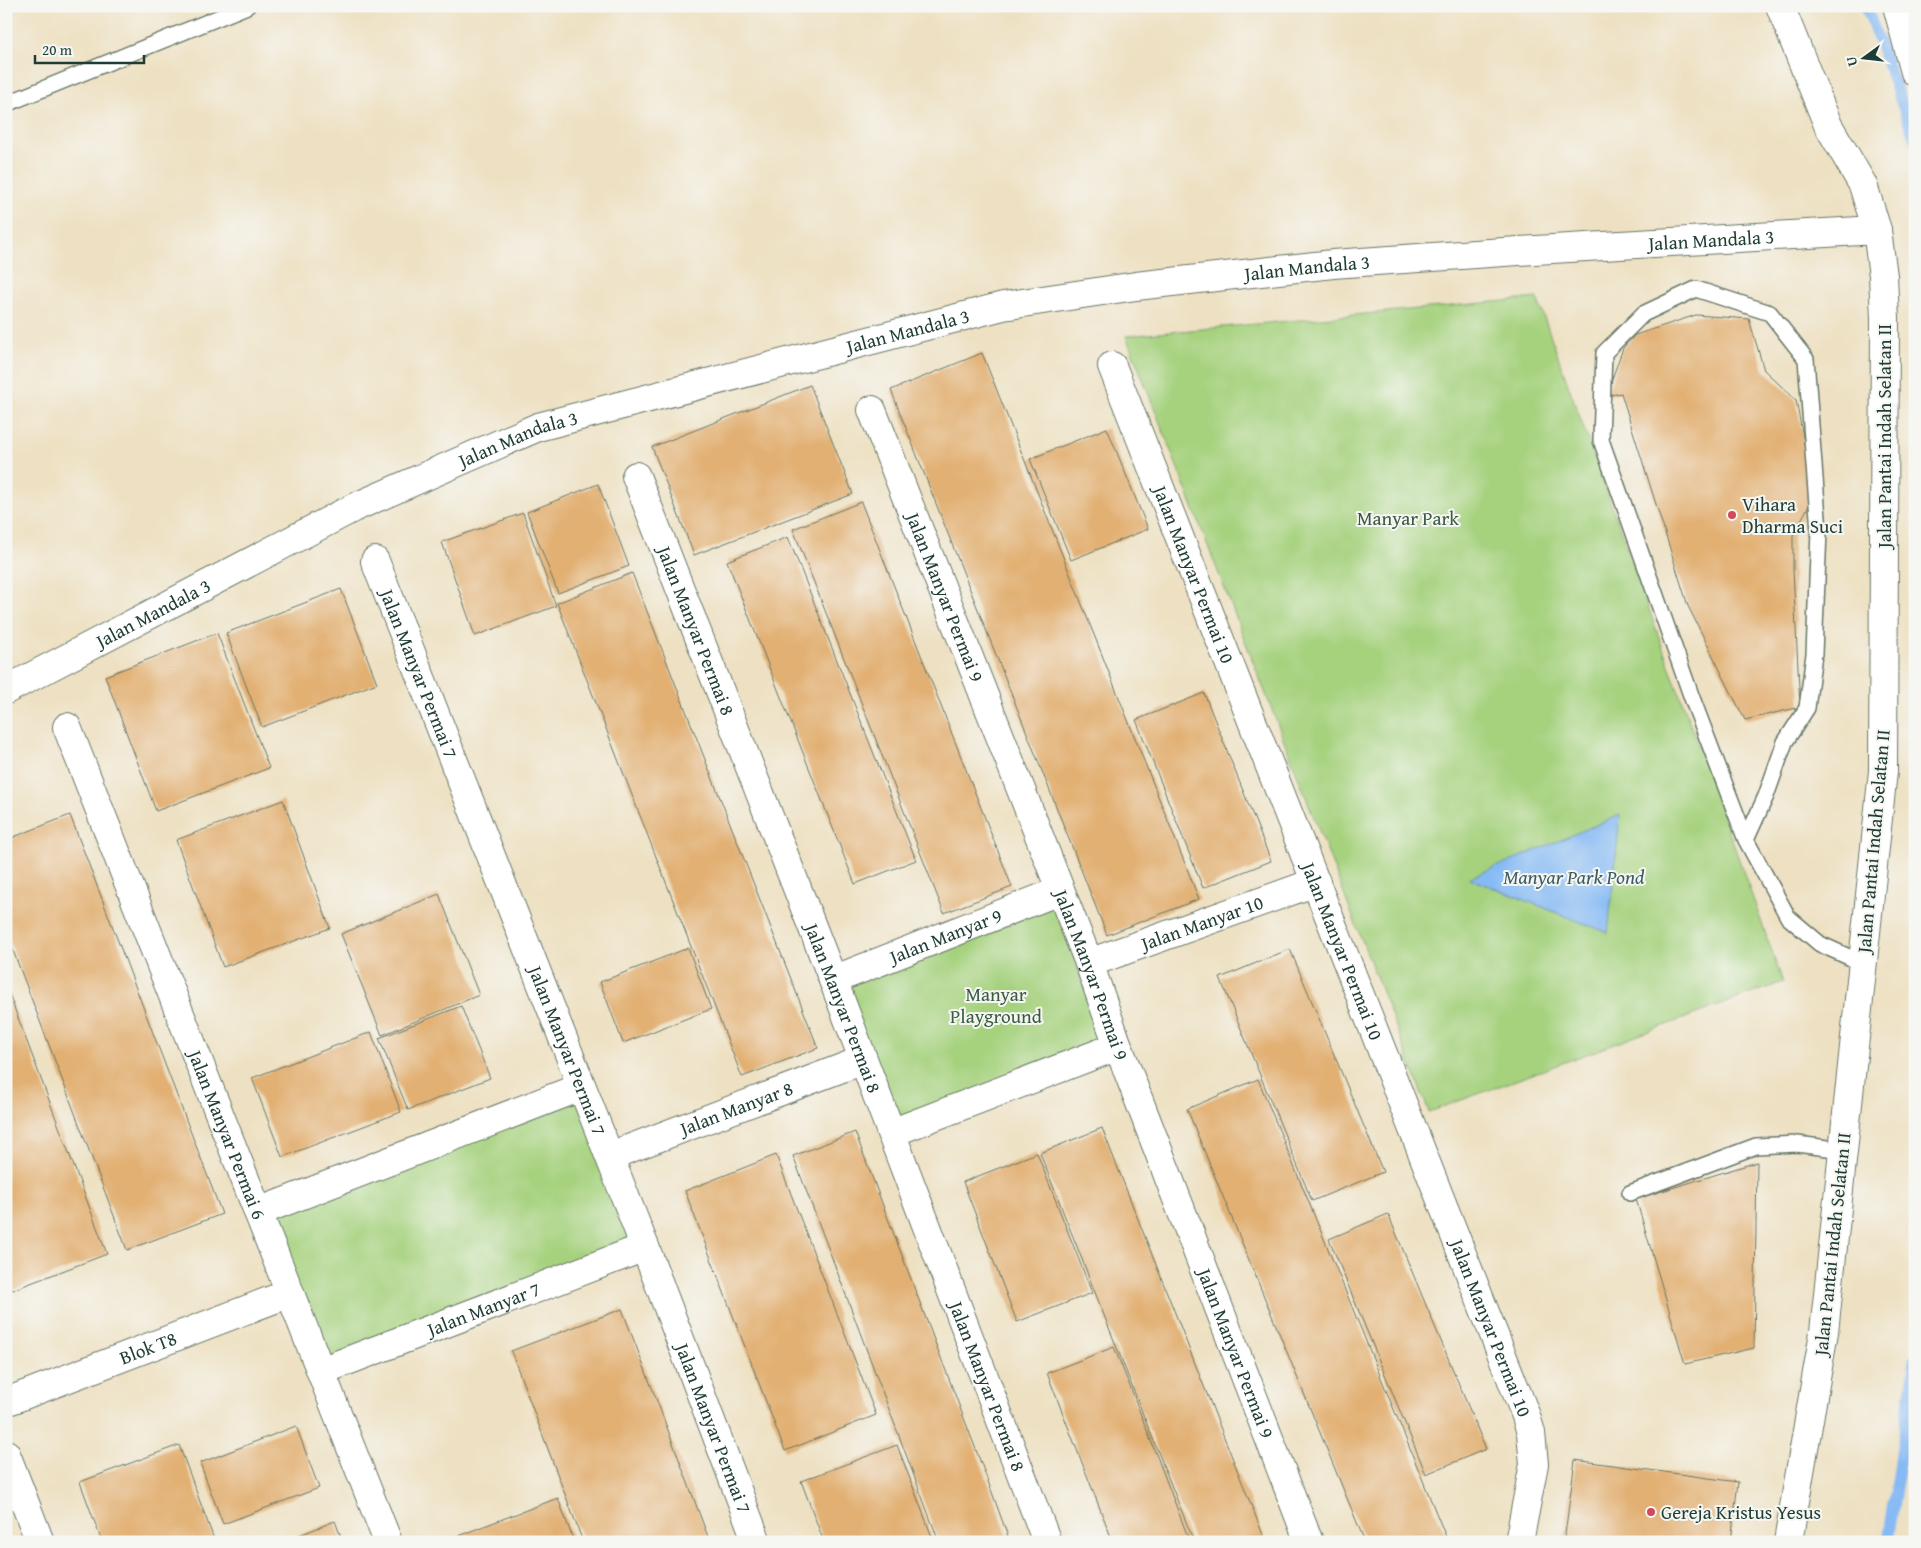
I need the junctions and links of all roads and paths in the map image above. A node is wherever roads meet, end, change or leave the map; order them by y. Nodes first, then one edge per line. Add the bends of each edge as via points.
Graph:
1 (247, 6) edge
2 (1780, 6) edge
3 (1897, 6) edge
4 (1915, 72) edge
5 (6, 104) edge
6 (1877, 230) junction
7 (1112, 366) dead end
8 (872, 410) dead end
9 (636, 476) dead end
10 (375, 560) dead end
11 (6, 690) edge
12 (68, 728) dead end
13 (1746, 840) junction
14 (1316, 882) junction
15 (1059, 890) junction
16 (1862, 962) junction
17 (1089, 963) junction
18 (833, 980) junction
19 (1118, 1046) junction
20 (863, 1060) junction
21 (581, 1087) junction
22 (891, 1133) junction
23 (1843, 1150) junction
24 (610, 1156) junction
25 (1630, 1193) dead end
26 (258, 1212) junction
27 (645, 1247) junction
28 (290, 1293) junction
29 (321, 1371) junction
30 (6, 1402) edge
31 (6, 1454) edge
32 (40, 1542) edge
33 (388, 1542) edge
34 (757, 1542) edge
35 (1047, 1542) edge
36 (1309, 1542) edge
37 (1519, 1542) edge
38 (1788, 1542) edge

1 - 5 lane
2 - 6 street, Jalan Pantai Indah Selatan II via 1828,125 1863,185
3 - 4 street
6 - 11 street, Jalan Mandala 3 via 1333,264 1136,286 1003,306 538,427 353,508
6 - 16 street, Jalan Pantai Indah Selatan II via 1885,318 1883,770
7 - 14 street, Jalan Manyar Permai 10
8 - 15 street, Jalan Manyar Permai 9
9 - 18 street, Jalan Manyar Permai 8
10 - 21 street, Jalan Manyar Permai 7
12 - 26 street, Jalan Manyar Permai 6
13 - 13 lane via 1785,742 1807,708 1814,654 1819,531 1806,359 1770,313 1696,289 1644,314 1604,353 1601,440
13 - 16 lane via 1788,917 1820,944
14 - 17 street, Jalan Manyar 10
14 - 37 street, Jalan Manyar Permai 10 via 1526,1416 1534,1464
15 - 17 street, Jalan Manyar Permai 9
15 - 18 street, Jalan Manyar 9
16 - 23 street, Jalan Pantai Indah Selatan II
17 - 19 street, Jalan Manyar Permai 9
18 - 20 street, Jalan Manyar Permai 8
19 - 22 street
19 - 36 street, Jalan Manyar Permai 9
20 - 22 street, Jalan Manyar Permai 8
20 - 24 street, Jalan Manyar 8
21 - 24 street, Jalan Manyar Permai 7
21 - 26 street
22 - 35 street, Jalan Manyar Permai 8
23 - 25 lane via 1797,1144 1756,1146
23 - 38 street, Jalan Pantai Indah Selatan II via 1824,1332
24 - 27 street, Jalan Manyar Permai 7
26 - 28 street, Jalan Manyar Permai 6
27 - 29 street, Jalan Manyar 7
27 - 34 street, Jalan Manyar Permai 7
28 - 29 street, Jalan Manyar Permai 6
28 - 30 street, Blok T8
29 - 33 street, Jalan Manyar Permai 6
31 - 32 street

